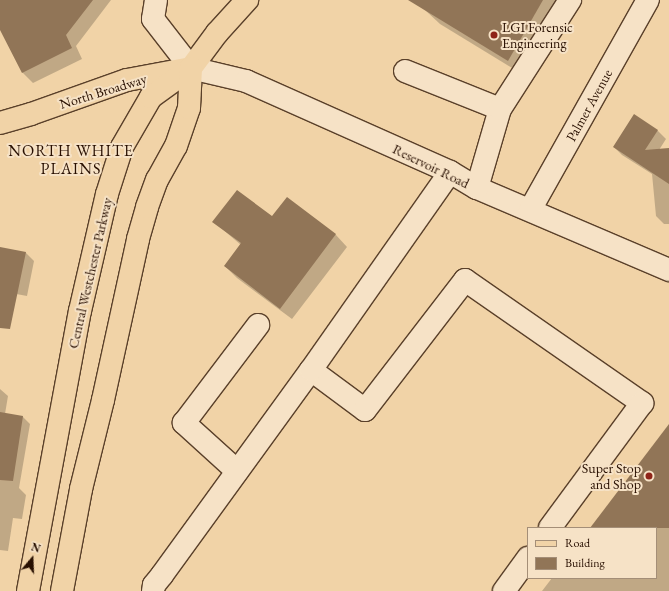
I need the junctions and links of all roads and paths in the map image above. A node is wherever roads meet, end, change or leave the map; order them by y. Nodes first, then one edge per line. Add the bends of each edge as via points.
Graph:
1 (156, 0) edge
2 (248, 0) edge
3 (570, 0) edge
4 (641, 2) edge
5 (191, 68) junction
6 (405, 71) dead end
7 (500, 108) junction
8 (0, 123) edge
9 (450, 172) junction
10 (476, 188) junction
11 (530, 210) junction
12 (669, 270) edge
13 (258, 324) dead end
14 (311, 370) junction
15 (237, 471) junction
16 (551, 527) edge
17 (527, 559) edge
18 (28, 591) edge
19 (62, 591) edge
20 (153, 591) edge
21 (504, 591) edge

1 - 5 street via 153,19
2 - 5 main road via 216,33
3 - 7 street
4 - 11 street, Palmer Avenue
5 - 8 main road, North Broadway via 127,80
5 - 9 street, Reservoir Road via 246,81
5 - 18 main road, Central Westchester Parkway via 151,97 122,147 107,194 80,311
5 - 19 main road via 187,114 176,146 157,180 138,239 81,489
6 - 7 street
7 - 10 street
9 - 10 street, Reservoir Road
9 - 14 street
10 - 11 street, Reservoir Road
11 - 12 street, Reservoir Road
13 - 15 street via 184,423
14 - 15 street
14 - 16 street via 365,410 465,280 642,403
15 - 20 street via 154,585
17 - 21 street

